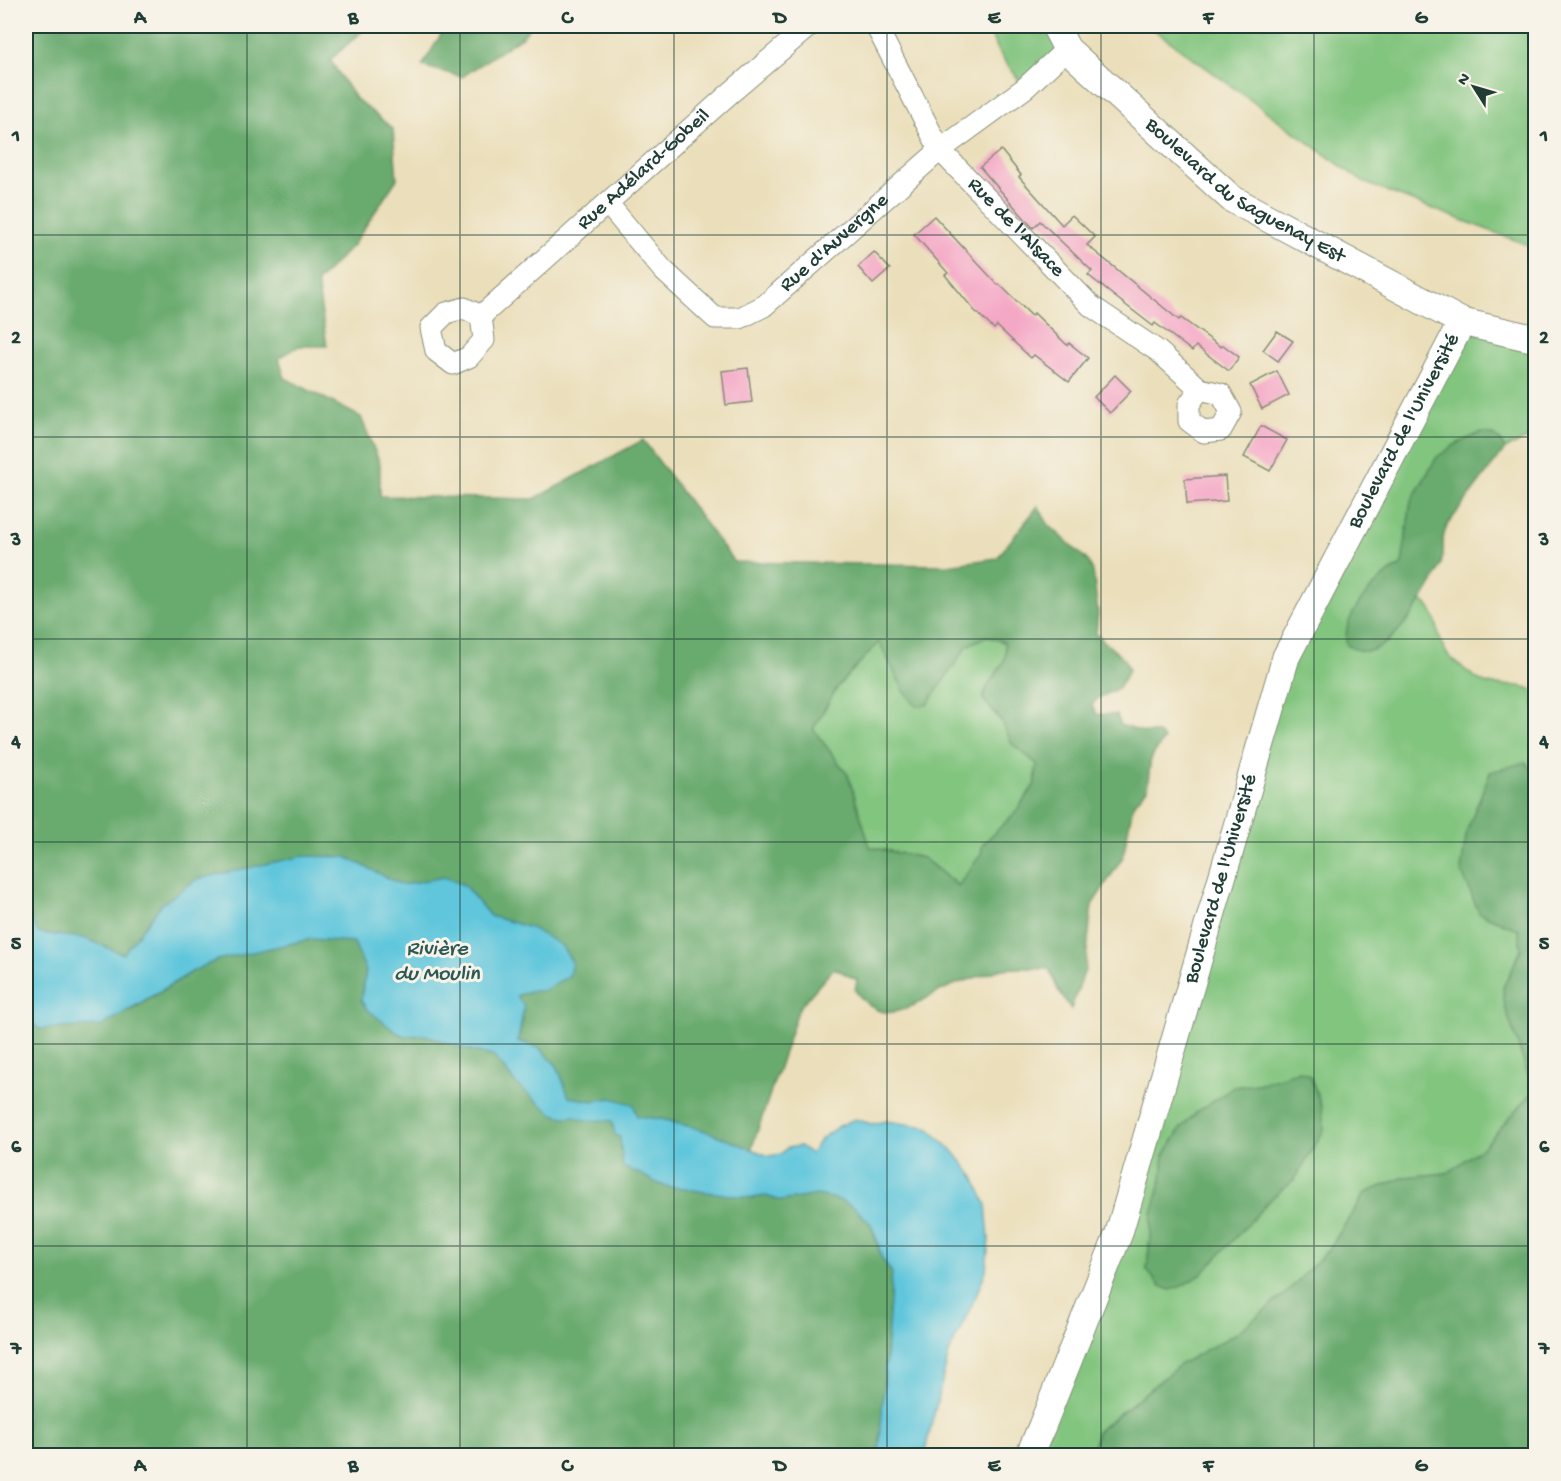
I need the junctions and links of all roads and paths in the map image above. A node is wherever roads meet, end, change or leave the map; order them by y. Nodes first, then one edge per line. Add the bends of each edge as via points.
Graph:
1 (809, 26) edge
2 (876, 26) edge
3 (1055, 26) edge
4 (1067, 49) junction
5 (940, 150) junction
6 (608, 204) junction
7 (481, 316) dead end
8 (1462, 322) junction
9 (1536, 339) edge
10 (1200, 389) dead end
11 (1029, 1455) edge

1 - 6 street, Rue Adélard-Gobeil
2 - 5 street, Rue de l'Alsace
3 - 4 main road, Boulevard du Saguenay Est
4 - 5 street, Rue d'Auvergne via 1025,88
4 - 8 main road, Boulevard du Saguenay Est via 1232,199
5 - 6 street, Rue d'Auvergne via 764,306 740,318 715,318 663,270
5 - 10 street, Rue de l'Alsace via 1091,306 1158,351
6 - 7 street, Rue Adélard-Gobeil
8 - 9 main road, Boulevard du Saguenay Est
8 - 11 main road, Boulevard de l'Université via 1287,657 1119,1233

